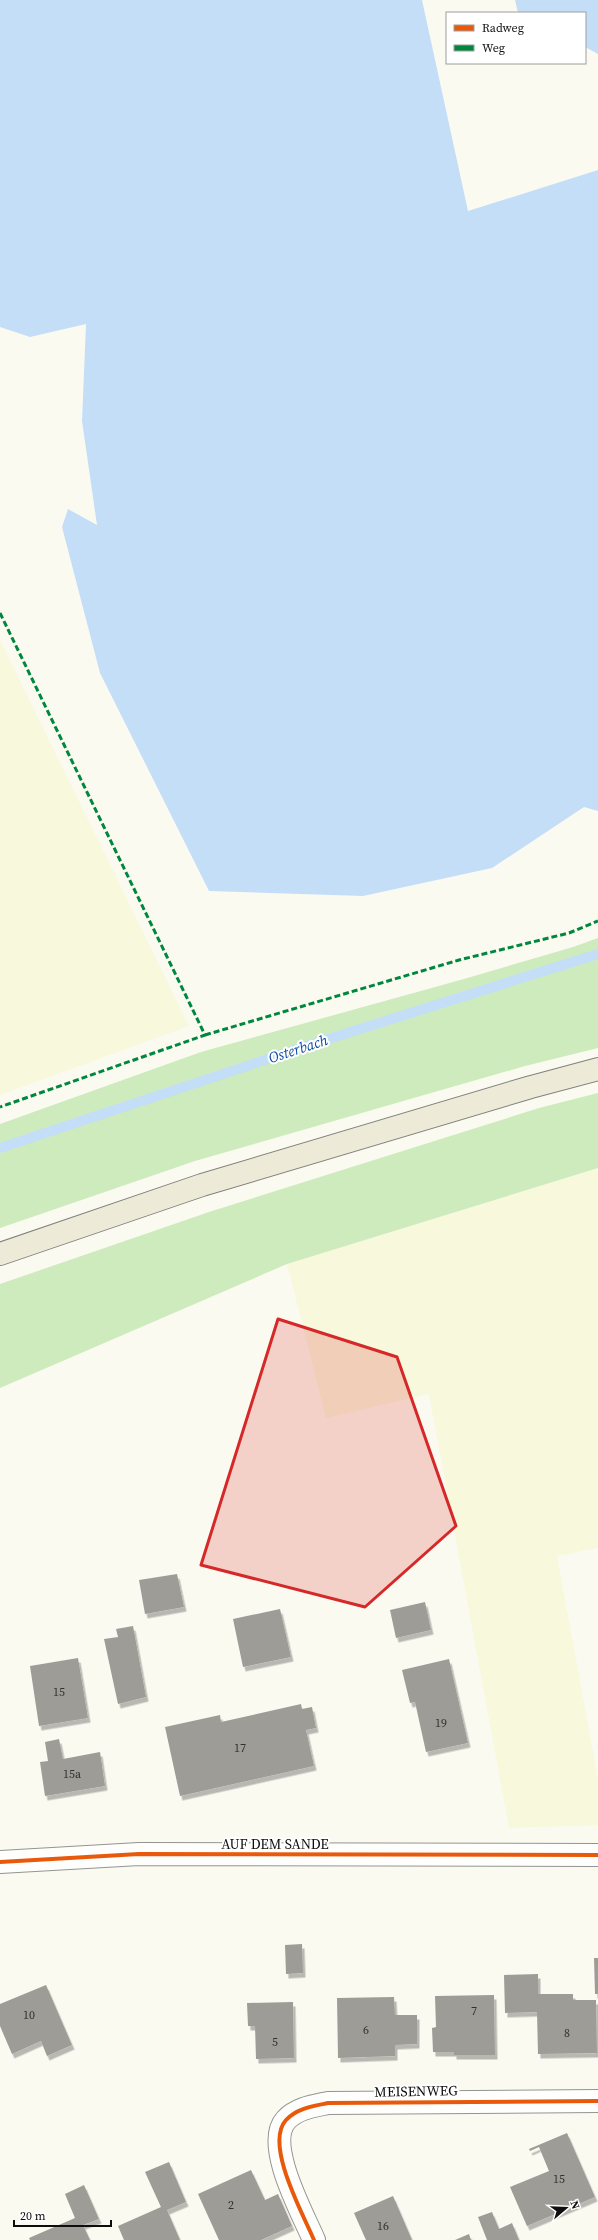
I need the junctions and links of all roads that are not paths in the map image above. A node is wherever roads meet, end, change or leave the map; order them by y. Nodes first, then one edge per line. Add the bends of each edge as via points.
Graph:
1 (598, 1069) edge
2 (0, 1254) edge
3 (598, 1855) edge
4 (0, 1862) edge
5 (598, 2101) edge
6 (314, 2240) edge

1 - 2 main road via 202,1185
3 - 4 street, AUF DEM SANDE via 139,1854
5 - 6 street, MEISENWEG via 328,2103 304,2108 286,2120 279,2142 282,2166

